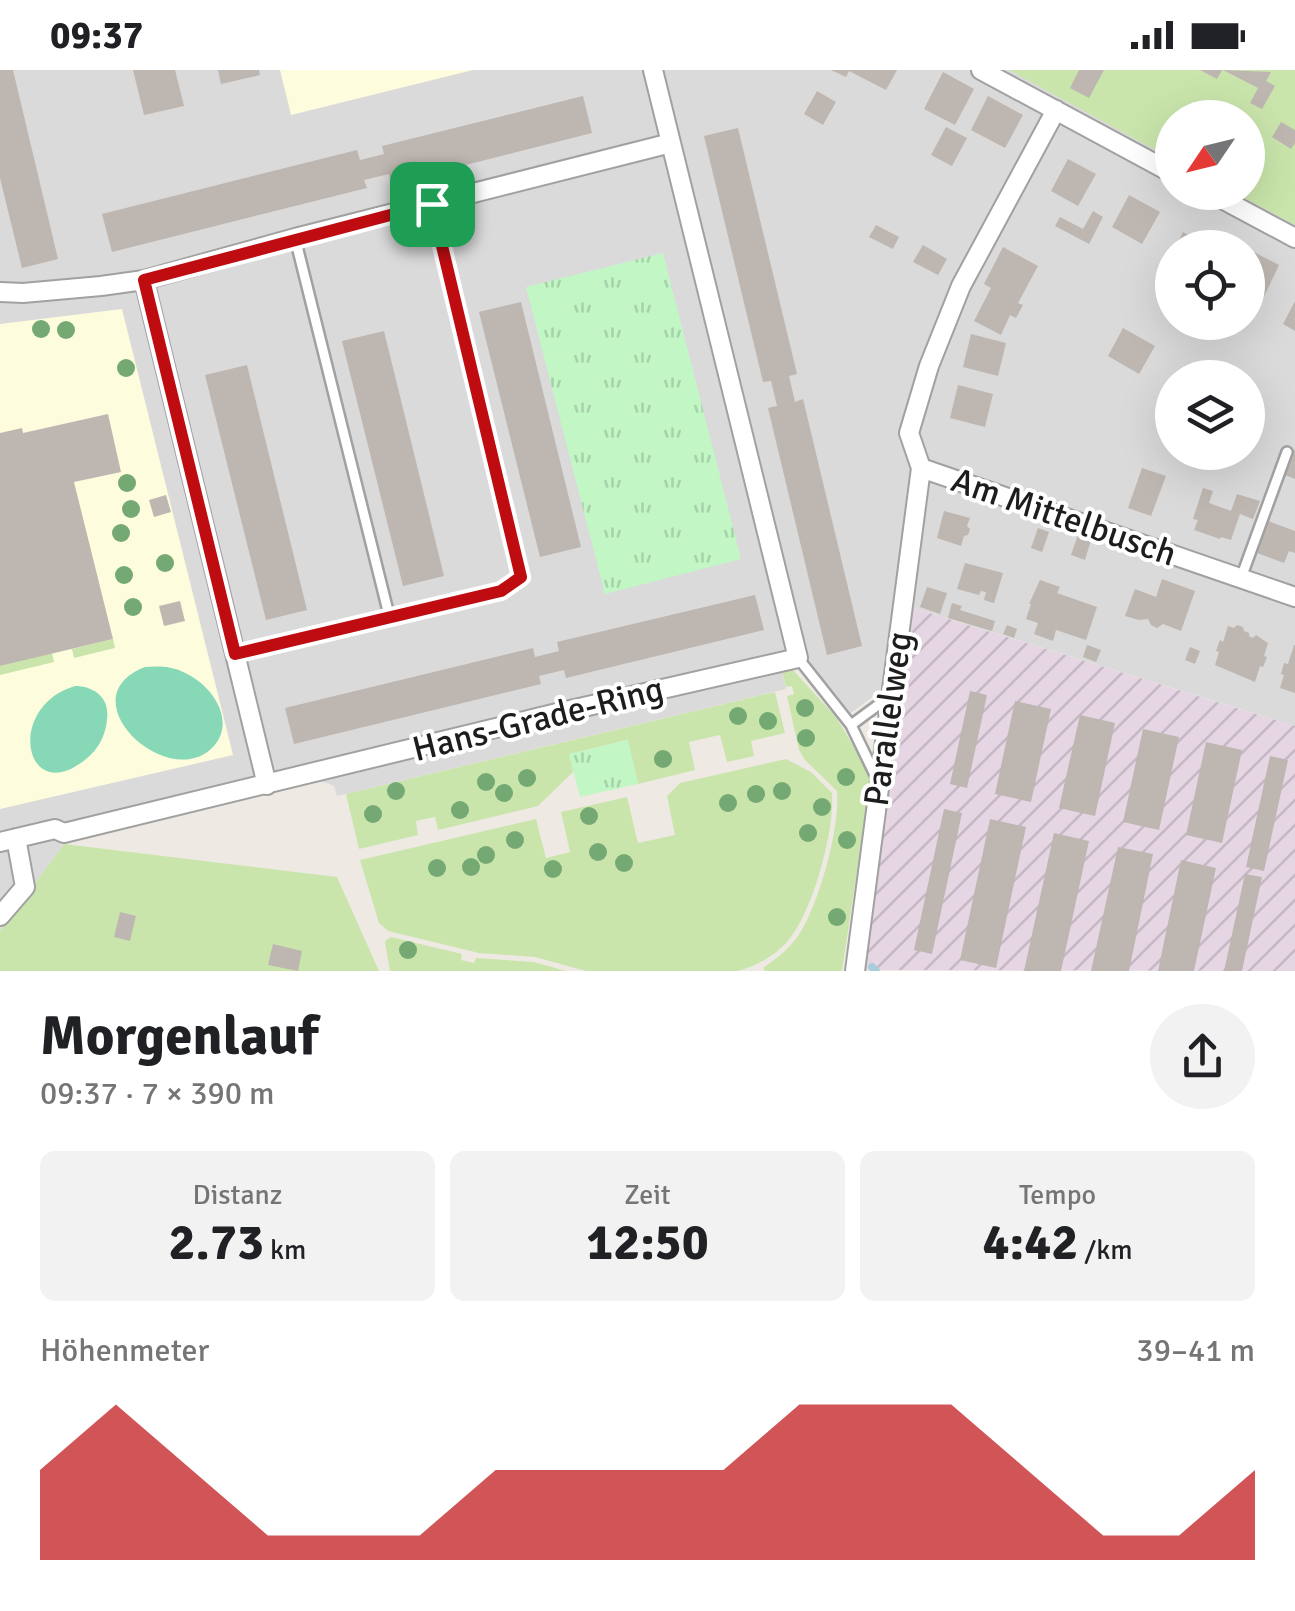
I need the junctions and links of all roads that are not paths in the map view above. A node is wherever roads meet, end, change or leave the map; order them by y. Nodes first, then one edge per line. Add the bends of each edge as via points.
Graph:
1 (653, 70) edge
2 (981, 70) edge
3 (1056, 110) junction
4 (671, 143) junction
5 (1155, 164) edge
6 (432, 204) junction
7 (1243, 210) edge
8 (295, 238) junction
9 (1295, 238) edge
10 (144, 280) junction
11 (0, 292) edge
12 (1287, 452) dead end
13 (921, 468) junction
14 (1242, 578) junction
15 (1295, 597) edge
16 (390, 618) junction
17 (235, 654) junction
18 (798, 658) junction
19 (891, 695) junction
20 (851, 726) junction
21 (880, 784) junction
22 (267, 785) junction
23 (8, 840) edge
24 (0, 916) edge
25 (855, 971) edge

1 - 4 street
2 - 3 street
3 - 5 street
3 - 13 street, Am Mittelbusch via 962,286 929,366 909,433
4 - 6 street
4 - 18 street
6 - 8 street
6 - 16 lane via 521,577 501,591
7 - 9 street
8 - 10 street
8 - 16 lane
10 - 11 street
10 - 17 street
12 - 14 lane
13 - 14 street, Am Mittelbusch
13 - 19 street, Parallelweg
14 - 15 street, Am Mittelbusch
16 - 17 lane
17 - 22 street
18 - 20 lane
18 - 22 street, Hans-Grade-Ring
19 - 20 lane
19 - 21 street, Parallelweg
20 - 21 lane
21 - 25 street, Parallelweg
22 - 23 street, Hans-Grade-Ring
23 - 24 street via 26,887

